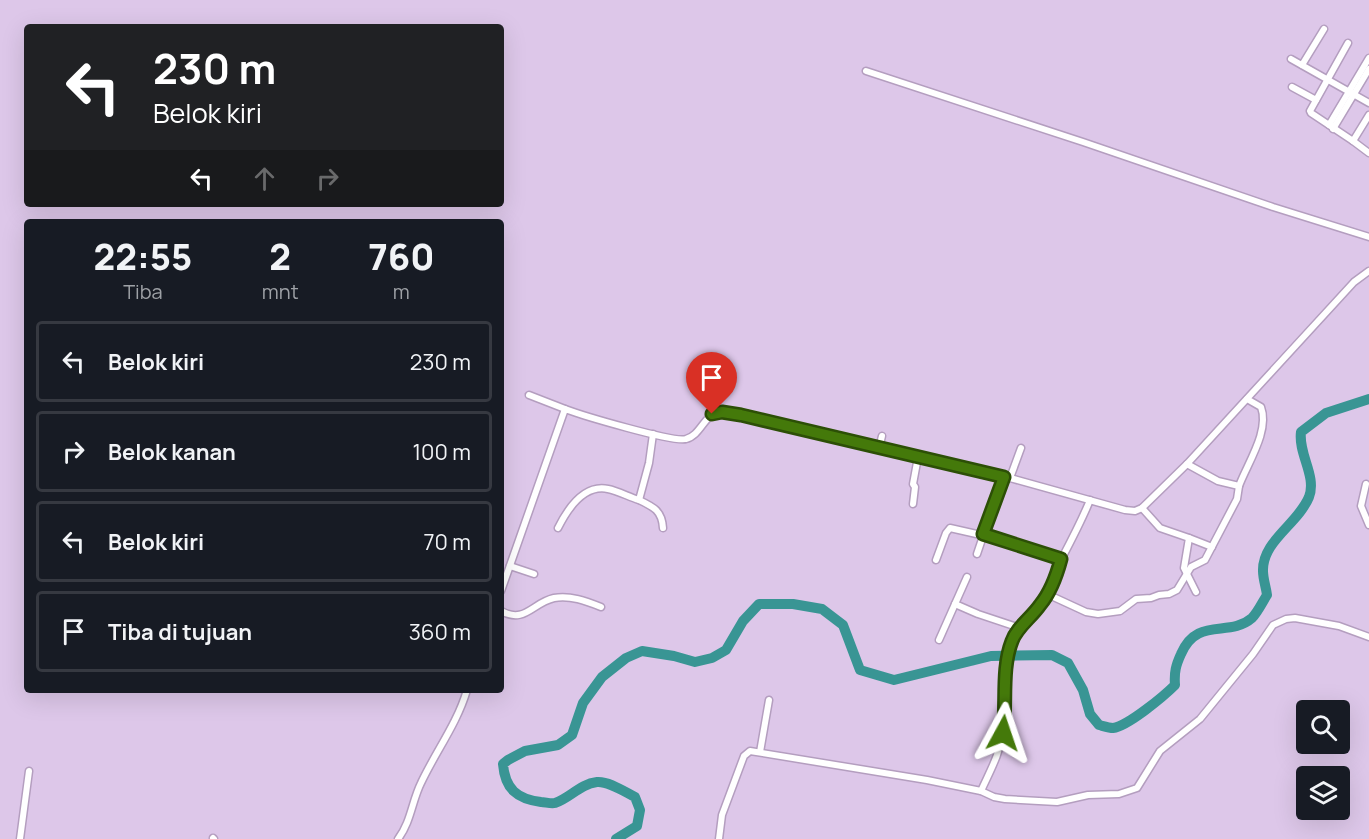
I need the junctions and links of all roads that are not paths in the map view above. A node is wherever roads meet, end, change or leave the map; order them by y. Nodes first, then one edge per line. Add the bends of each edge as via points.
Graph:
1 (1324, 29) dead end
2 (1348, 43) dead end
3 (1369, 58) edge
4 (1291, 59) dead end
5 (1302, 65) junction
6 (1369, 69) edge
7 (866, 71) dead end
8 (1326, 79) junction
9 (1292, 87) dead end
10 (1352, 93) junction
11 (1316, 100) junction
12 (1369, 103) edge
13 (1368, 117) edge
14 (1331, 127) junction
15 (1353, 141) junction
16 (1369, 153) edge
17 (1369, 237) edge
18 (1369, 271) edge
19 (529, 395) dead end
20 (1247, 399) junction
21 (565, 409) junction
22 (653, 434) junction
23 (882, 436) dead end
24 (879, 448) junction
25 (1021, 448) dead end
26 (918, 457) junction
27 (1187, 464) junction
28 (1007, 478) junction
29 (1366, 484) dead end
30 (1239, 486) junction
31 (639, 500) junction
32 (1090, 500) junction
33 (914, 504) dead end
34 (1142, 508) junction
35 (1369, 525) edge
36 (558, 528) dead end
37 (663, 528) dead end
38 (983, 534) junction
39 (1189, 538) junction
40 (1212, 547) junction
41 (977, 554) dead end
42 (1061, 559) junction
43 (936, 560) dead end
44 (510, 566) junction
45 (534, 574) dead end
46 (1186, 575) junction
47 (967, 577) dead end
48 (504, 579) edge
49 (1196, 592) dead end
50 (1047, 594) junction
51 (955, 604) junction
52 (601, 607) dead end
53 (504, 612) edge
54 (1020, 628) junction
55 (1369, 637) edge
56 (939, 640) dead end
57 (466, 693) edge
58 (770, 700) dead end
59 (760, 752) junction
60 (29, 771) dead end
61 (981, 791) junction
62 (20, 839) edge
63 (398, 839) edge
64 (719, 839) edge

1 - 5 street
2 - 8 street
3 - 10 street
4 - 5 street
5 - 8 street
6 - 10 street
7 - 17 street
8 - 10 street
8 - 11 street
9 - 11 street
10 - 12 street
10 - 14 street
11 - 14 street via 1311,113
13 - 15 street
14 - 15 street
15 - 16 street
18 - 20 street via 1354,282
19 - 21 street
20 - 27 street
20 - 30 street via 1261,407 1263,424 1256,451
21 - 22 street
21 - 44 street
22 - 24 street via 686,439 712,414 722,412
22 - 31 street
23 - 24 street
24 - 26 street
25 - 28 street
26 - 28 street
26 - 33 street
27 - 30 street via 1218,481
27 - 34 street
28 - 32 street
28 - 38 street
29 - 35 street via 1361,506
30 - 40 street via 1237,499
31 - 36 street via 609,489 594,490 571,506
31 - 37 street via 658,511
32 - 34 street via 1130,511
32 - 42 street
34 - 39 street via 1160,528
38 - 41 street
38 - 42 street
38 - 43 street via 948,529
39 - 40 street
39 - 46 street
40 - 46 street
42 - 50 street
44 - 45 street
44 - 48 street
46 - 49 street
46 - 50 street via 1177,590 1136,599 1113,614 1086,612
47 - 51 street
50 - 54 street
51 - 54 street
51 - 56 street
52 - 53 street via 562,597 550,599 522,615
54 - 61 street via 1005,664 1003,733 996,761
55 - 61 street via 1339,626 1295,618 1273,625 1200,719 1160,751 1133,790 1057,802 1005,799
57 - 63 street
58 - 59 street
59 - 61 street
59 - 64 street via 750,751 744,756 722,815
60 - 62 street

